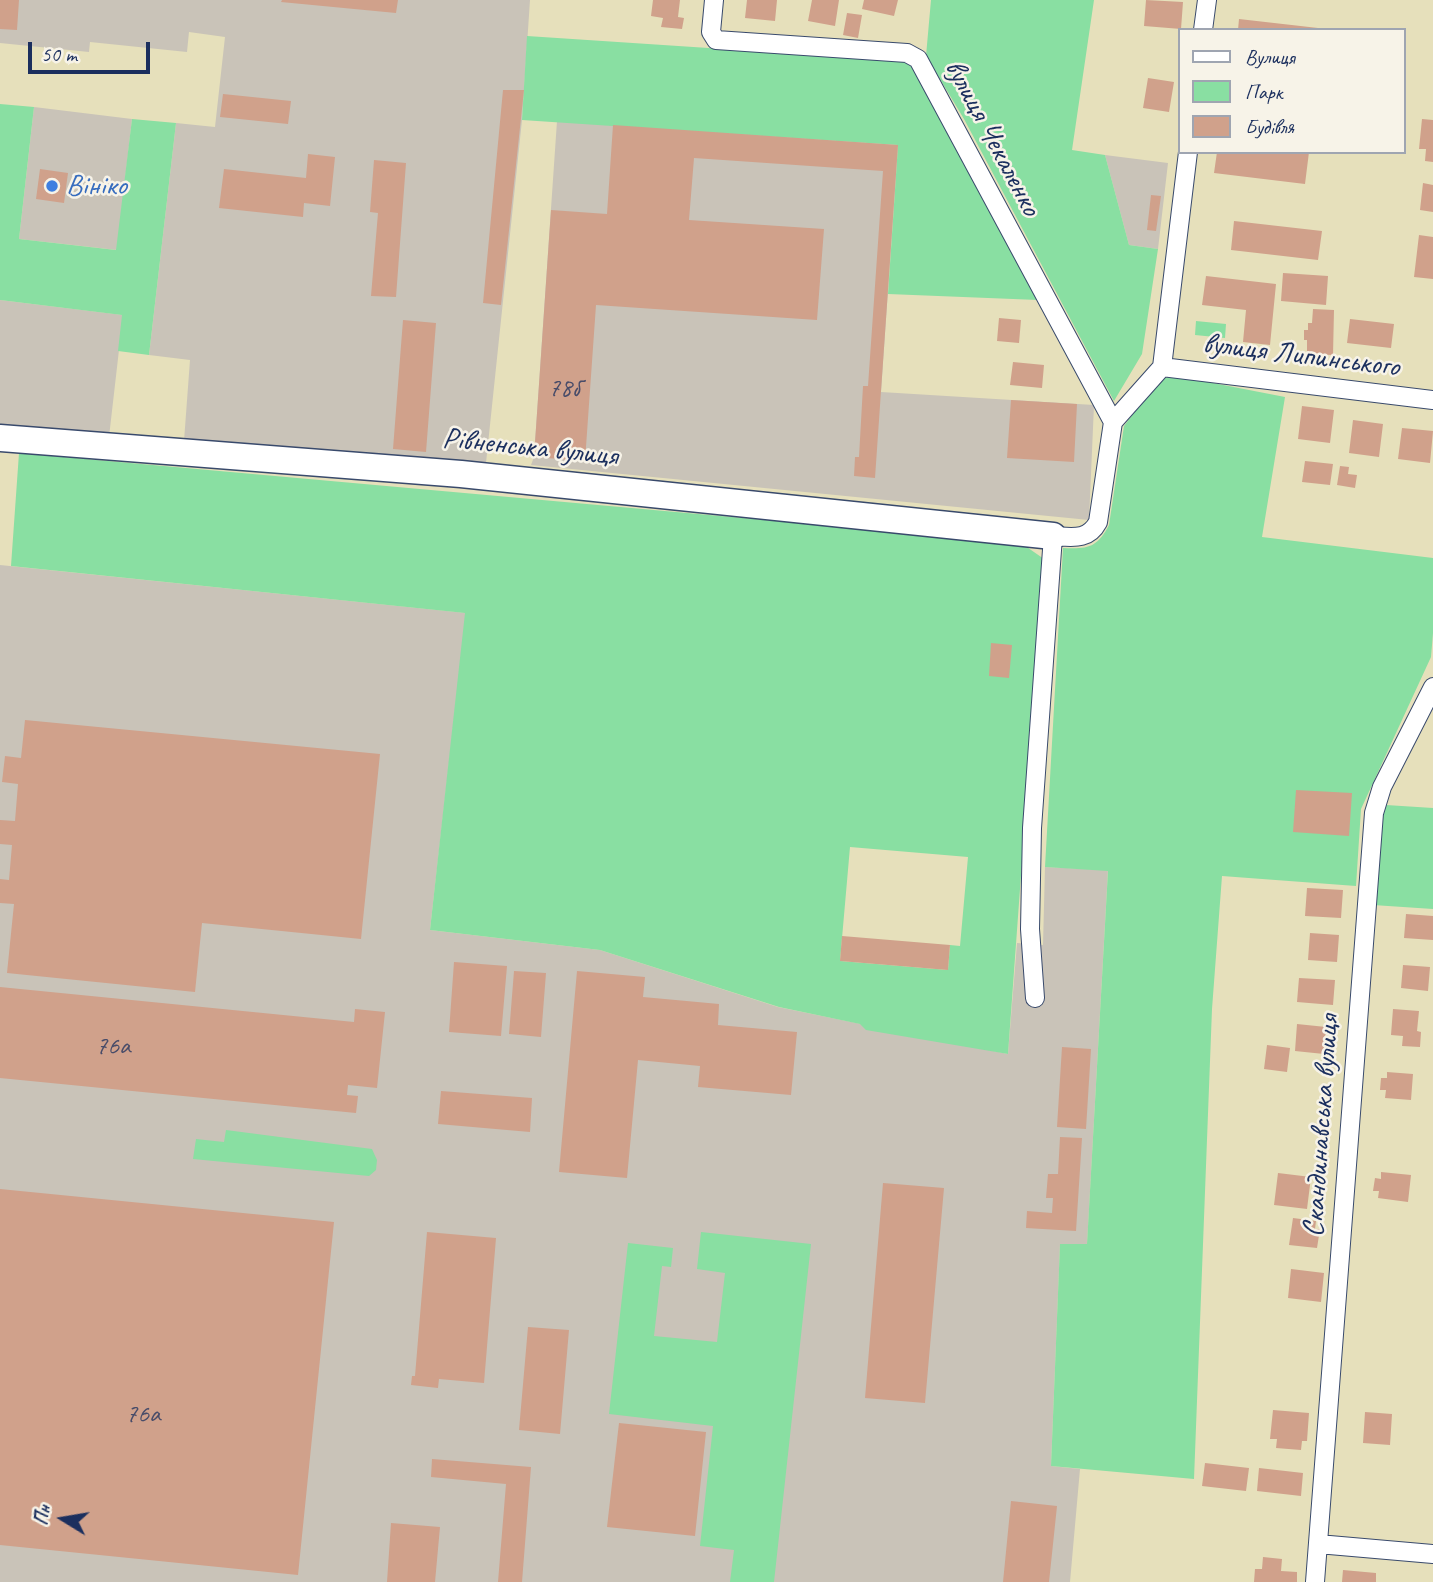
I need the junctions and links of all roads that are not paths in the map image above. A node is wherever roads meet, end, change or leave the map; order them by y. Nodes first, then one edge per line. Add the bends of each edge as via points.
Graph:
1 (714, 0) edge
2 (1207, 0) edge
3 (1203, 28) edge
4 (1188, 154) edge
5 (1162, 367) junction
6 (1433, 400) edge
7 (1113, 422) junction
8 (0, 438) edge
9 (1053, 536) junction
10 (1433, 687) edge
11 (1035, 998) dead end
12 (1318, 1544) junction
13 (1433, 1554) edge
14 (1315, 1582) edge

1 - 7 street, вулиця Чекаленко via 711,32 716,40 907,53 918,59
2 - 3 street
4 - 5 street
5 - 6 street, вулиця Липинського
5 - 7 street
7 - 9 street via 1093,532 1082,538
8 - 9 street, Рівненська вулиця via 461,474
9 - 11 street via 1032,828 1030,929
10 - 12 street, Скандинавська вулиця via 1381,787 1374,813
12 - 13 street
12 - 14 street, Скандинавська вулиця

